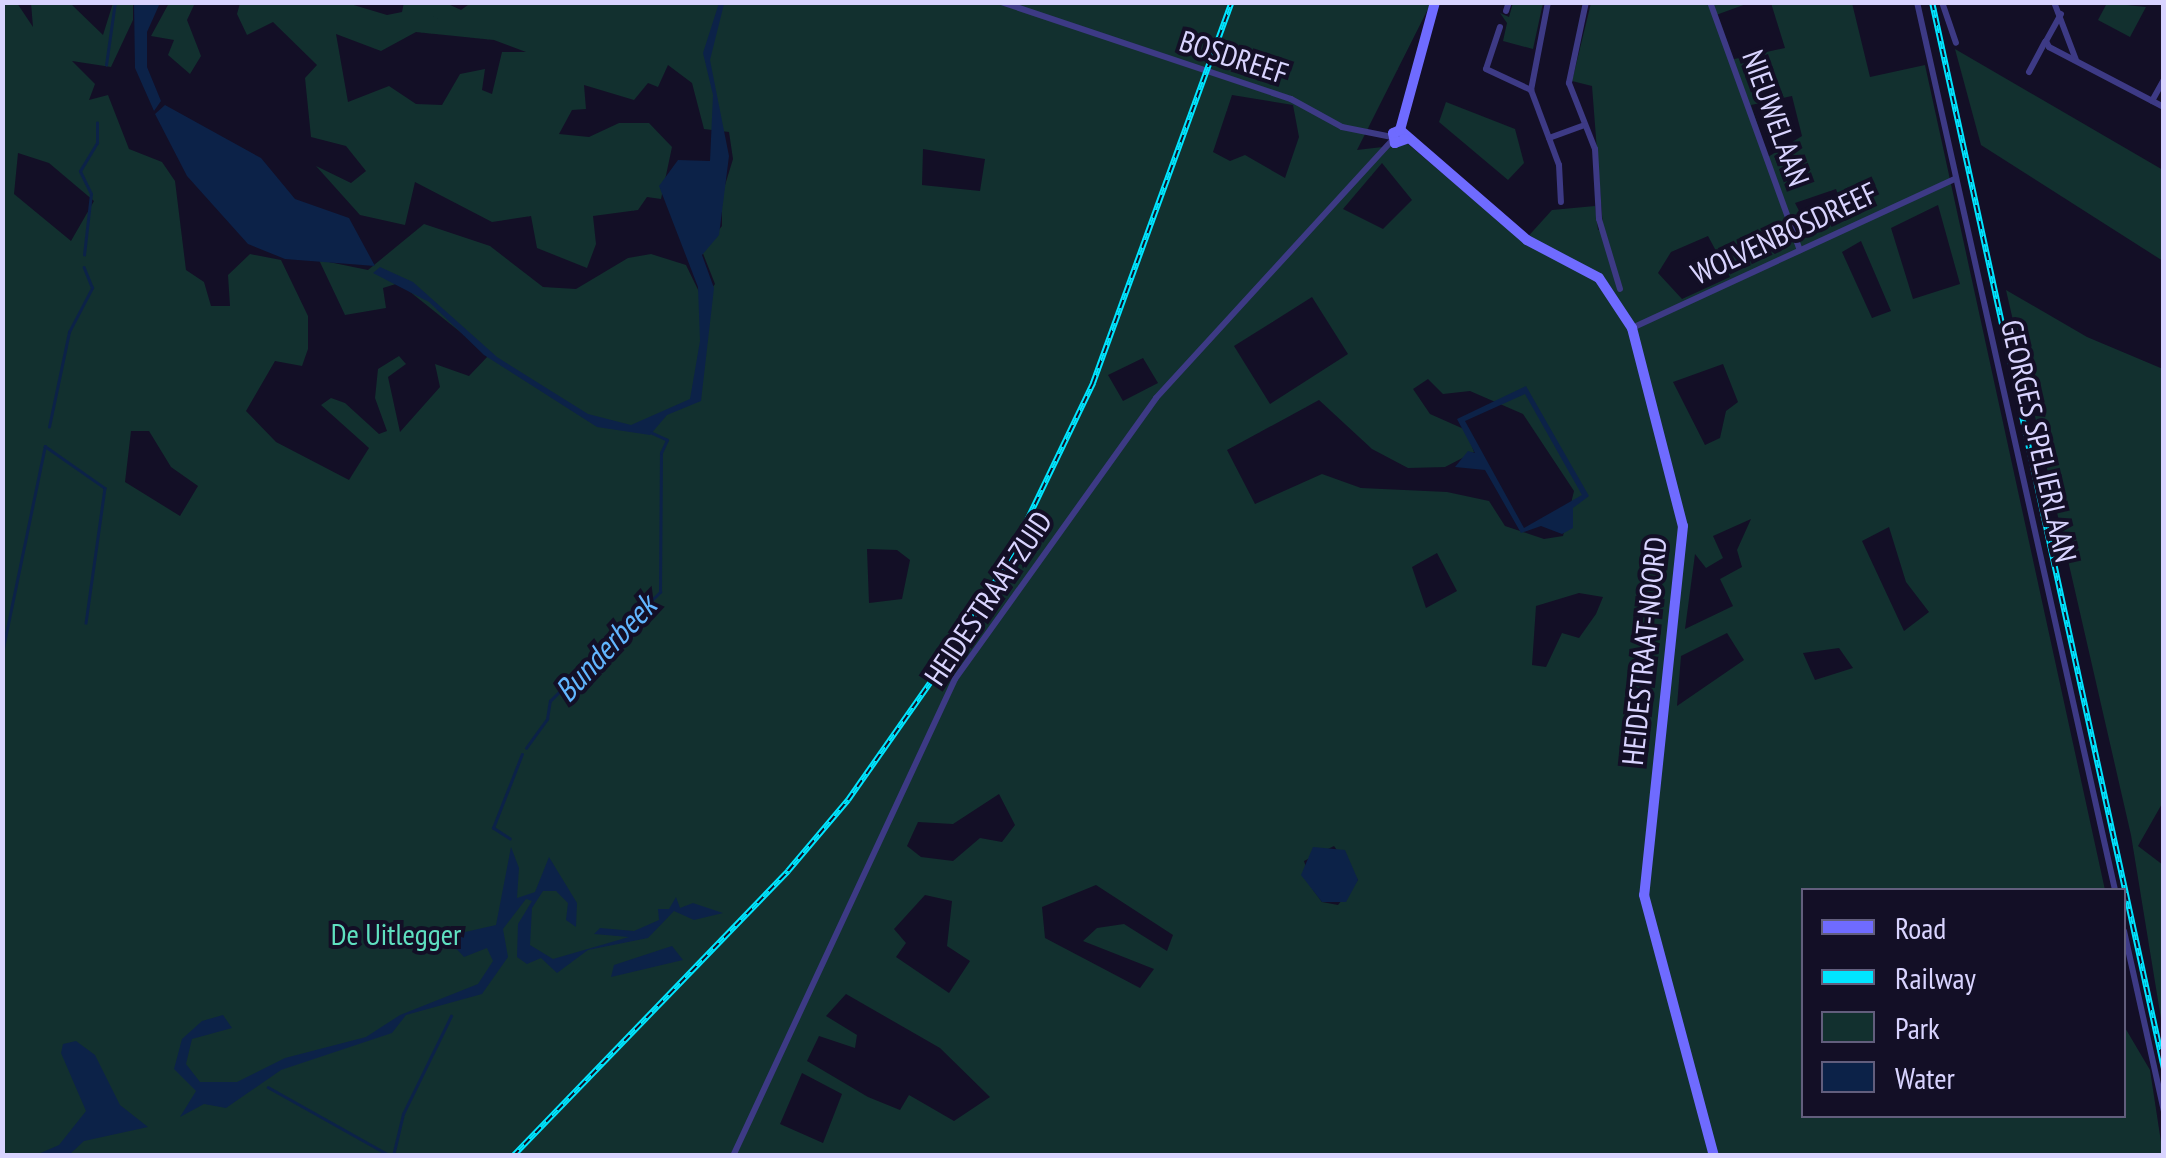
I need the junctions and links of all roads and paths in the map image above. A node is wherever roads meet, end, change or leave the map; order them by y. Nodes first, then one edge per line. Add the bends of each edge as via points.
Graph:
1 (1002, 2) edge
2 (1436, 2) edge
3 (1548, 2) edge
4 (1586, 2) edge
5 (1710, 2) edge
6 (1917, 2) edge
7 (1942, 2) edge
8 (2054, 2) edge
9 (2061, 14) junction
10 (1500, 27) dead end
11 (2046, 41) junction
12 (1956, 42) dead end
13 (2079, 63) junction
14 (2029, 72) dead end
15 (2164, 79) edge
16 (1532, 90) junction
17 (2152, 102) junction
18 (2164, 107) edge
19 (1585, 124) junction
20 (1398, 136) junction
21 (1549, 138) junction
22 (1955, 179) junction
23 (1561, 202) dead end
24 (1800, 250) junction
25 (1620, 290) dead end
26 (1632, 328) junction
27 (2114, 888) edge
28 (2126, 940) edge
29 (2164, 1112) edge
30 (733, 1156) edge
31 (1714, 1156) edge

1 - 20 street, BOSDREEF via 1291,99 1342,127
2 - 20 street
3 - 16 street
4 - 19 street via 1569,78
5 - 24 street, NIEUWELAAN
6 - 22 street, GEORGES SPELIERLAAN
7 - 12 street
8 - 9 street
9 - 11 street
9 - 13 street via 2062,38
10 - 16 street via 1486,69
11 - 13 street
11 - 14 street
13 - 17 street
15 - 17 street
16 - 21 street
17 - 18 street
19 - 21 street
19 - 25 street via 1595,149 1599,219
20 - 26 street, HEIDESTRAAT-NOORD via 1527,240 1598,278
20 - 30 street, HEIDESTRAAT-ZUID via 1156,398 954,679
21 - 23 street
22 - 24 street, WOLVENBOSDREEF
22 - 27 street, GEORGES SPELIERLAAN
24 - 26 street, WOLVENBOSDREEF
26 - 31 street, HEIDESTRAAT-NOORD via 1683,526 1644,896
28 - 29 street

